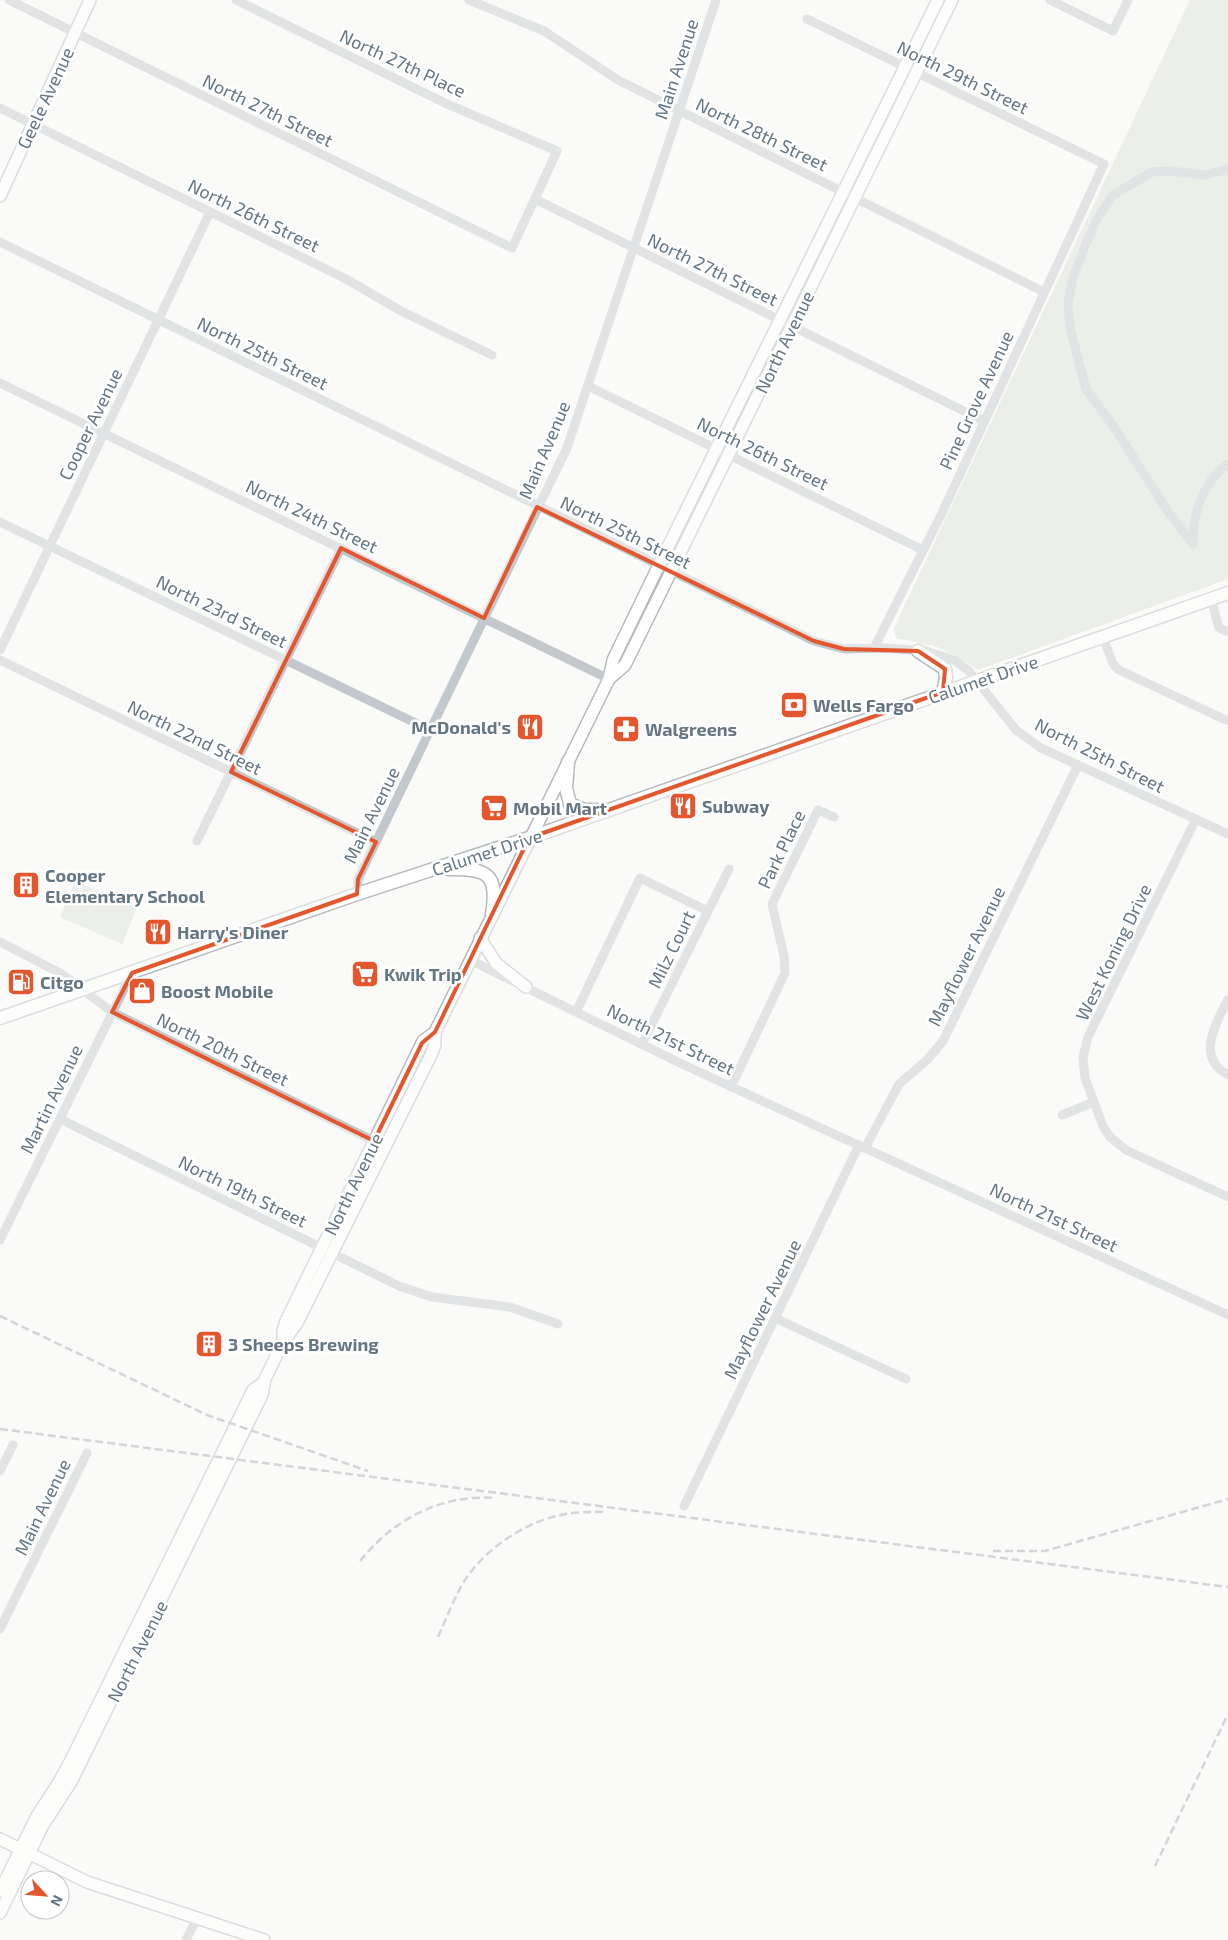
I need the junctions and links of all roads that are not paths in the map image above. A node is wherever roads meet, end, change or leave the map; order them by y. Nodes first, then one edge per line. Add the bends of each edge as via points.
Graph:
1 (9, 0) edge
2 (90, 0) edge
3 (236, 0) edge
4 (469, 0) edge
5 (716, 0) edge
6 (938, 0) edge
7 (952, 0) edge
8 (1050, 0) edge
9 (1128, 0) edge
10 (807, 19) dead end
11 (75, 33) junction
12 (906, 66) junction
13 (918, 72) junction
14 (0, 108) edge
15 (679, 112) junction
16 (33, 125) junction
17 (1104, 164) joint
18 (1228, 169) edge
19 (843, 192) junction
20 (0, 196) edge
21 (855, 198) junction
22 (535, 199) junction
23 (210, 212) junction
24 (0, 242) edge
25 (634, 249) junction
26 (1044, 292) junction
27 (780, 319) junction
28 (158, 320) junction
29 (792, 325) junction
30 (492, 355) dead end
31 (0, 383) edge
32 (588, 386) junction
33 (984, 421) junction
34 (104, 433) junction
35 (716, 448) junction
36 (728, 454) junction
37 (1228, 464) edge
38 (537, 507) junction
39 (0, 522) edge
40 (50, 546) junction
41 (341, 548) junction
42 (923, 550) junction
43 (659, 566) junction
44 (670, 571) junction
45 (1228, 593) edge
46 (1211, 599) junction
47 (484, 618) junction
48 (1228, 632) edge
49 (1103, 637) junction
50 (874, 648) junction
51 (0, 650) edge
52 (918, 651) junction
53 (0, 660) edge
54 (286, 660) junction
55 (609, 679) junction
56 (977, 681) junction
57 (943, 692) junction
58 (1228, 721) edge
59 (430, 730) junction
60 (568, 762) junction
61 (1078, 765) junction
62 (231, 772) junction
63 (615, 808) junction
64 (834, 817) dead end
65 (1196, 819) junction
66 (1228, 834) edge
67 (529, 838) junction
68 (197, 841) dead end
69 (376, 842) junction
70 (435, 869) junction
71 (729, 869) dead end
72 (357, 894) junction
73 (708, 911) junction
74 (492, 914) junction
75 (480, 938) junction
76 (0, 942) edge
77 (470, 960) junction
78 (132, 972) junction
79 (526, 987) junction
80 (82, 990) junction
81 (1228, 999) edge
82 (112, 1012) junction
83 (576, 1012) junction
84 (0, 1018) edge
85 (435, 1032) junction
86 (642, 1044) junction
87 (1228, 1075) edge
88 (731, 1087) junction
89 (1094, 1102) junction
90 (1062, 1115) dead end
91 (60, 1119) junction
92 (374, 1141) junction
93 (385, 1146) junction
94 (862, 1147) junction
95 (1228, 1197) edge
96 (0, 1240) edge
97 (327, 1251) junction
98 (1228, 1315) edge
99 (775, 1318) junction
100 (558, 1324) dead end
101 (906, 1379) dead end
102 (13, 1444) dead end
103 (88, 1453) dead end
104 (3, 1458) edge
105 (0, 1471) edge
106 (684, 1506) dead end
107 (0, 1630) edge
108 (0, 1839) edge
109 (24, 1851) junction
110 (0, 1890) edge
111 (0, 1913) edge
112 (197, 1918) junction
113 (186, 1940) edge
114 (264, 1940) edge

1 - 11 street, North 27th Street
2 - 11 main road, Geele Avenue
3 - 22 street, North 27th Place via 447,104 557,151
4 - 15 street, North 28th Street via 544,31 618,80
5 - 15 street, Main Avenue
6 - 12 main road, North Avenue
7 - 13 main road, North Avenue
8 - 9 street via 1113,31
10 - 12 street, North 29th Street
11 - 16 main road, Geele Avenue
11 - 22 street, North 27th Street via 512,248
12 - 13 street, North 29th Street
12 - 19 main road, North Avenue
13 - 17 street, North 29th Street
13 - 21 main road, North Avenue
14 - 16 street, North 26th Street
15 - 19 street, North 28th Street
15 - 25 street, Main Avenue
16 - 20 main road, Geele Avenue
16 - 23 street, North 26th Street
17 - 26 street, Pine Grove Avenue
18 - 37 street via 1205,175 1152,172 1114,195 1097,219 1087,241 1073,278 1068,304 1070,328 1086,389 1193,544 1193,522 1202,495
19 - 21 street, North 28th Street
19 - 27 main road, North Avenue
21 - 26 street, North 28th Street
21 - 29 main road, North Avenue
22 - 25 street, North 27th Street
23 - 28 street, Cooper Avenue
23 - 30 street, North 26th Street
24 - 28 street, North 25th Street
25 - 27 street, North 27th Street
25 - 32 street, Main Avenue
26 - 33 street, Pine Grove Avenue
27 - 29 street, North 27th Street
27 - 35 main road, North Avenue
28 - 34 street, Cooper Avenue
28 - 38 street, North 25th Street
29 - 33 street, North 27th Street
29 - 36 main road, North Avenue
31 - 34 street, North 24th Street
32 - 35 street, North 26th Street
32 - 38 street, Main Avenue via 566,448
33 - 42 street, Pine Grove Avenue
34 - 40 street, Cooper Avenue
34 - 41 street, North 24th Street
35 - 36 street, North 26th Street
35 - 43 main road, North Avenue
36 - 42 street, North 26th Street
36 - 44 main road, North Avenue
38 - 43 street, North 25th Street
38 - 47 street, Main Avenue
39 - 40 street, North 23rd Street
40 - 51 street, Cooper Avenue
40 - 54 street, North 23rd Street
41 - 47 street, North 24th Street
41 - 54 street
42 - 50 street, Pine Grove Avenue
43 - 44 street, North 25th Street
43 - 55 main road, North Avenue via 613,660
44 - 50 street, North 25th Street via 814,642 844,649
44 - 55 main road, North Avenue via 625,665
45 - 46 main road, Calumet Drive
46 - 48 street via 1219,628
46 - 49 main road, Calumet Drive
47 - 55 street, North 24th Street
47 - 59 street, Main Avenue
49 - 56 main road, Calumet Drive
49 - 58 street via 1113,664 1119,670
50 - 52 street, North 25th Street
52 - 56 street, North 25th Street via 934,652 954,660
52 - 57 main road via 944,669
53 - 62 street, North 22nd Street
54 - 59 street, North 23rd Street
54 - 62 street
55 - 60 main road, North Avenue
56 - 57 main road, Calumet Drive
56 - 61 street, North 25th Street via 1016,730 1041,748
57 - 63 main road, Calumet Drive
59 - 69 street, Main Avenue
60 - 63 main road via 566,788 570,804 590,811
60 - 67 main road, North Avenue
61 - 65 street, North 25th Street
61 - 94 street, Mayflower Avenue via 943,1041 899,1084
62 - 68 street
62 - 69 street, North 22nd Street
63 - 67 main road, Calumet Drive
64 - 88 street, Park Place via 818,810 772,904 785,973
65 - 66 street, North 25th Street
65 - 89 street, West Koning Drive via 1085,1047 1083,1068
67 - 70 main road, Calumet Drive
67 - 74 main road, North Avenue
69 - 72 street, Main Avenue via 358,879
70 - 72 main road, Calumet Drive
70 - 74 main road via 484,873 494,888
71 - 73 street, Milz Court
72 - 78 main road, Calumet Drive
73 - 83 street via 640,878
73 - 86 street, Milz Court
74 - 75 main road, North Avenue
75 - 77 main road, North Avenue
75 - 79 main road via 496,963
76 - 80 street, North 20th Street via 62,974
77 - 79 street, North 21st Street
77 - 85 main road, North Avenue
78 - 80 main road, Calumet Drive
78 - 82 street, Martin Avenue
79 - 83 street, North 21st Street
80 - 82 street, North 20th Street
80 - 84 main road, Calumet Drive
81 - 87 street via 1209,1042 1215,1064
82 - 91 street, Martin Avenue
82 - 92 street, North 20th Street
83 - 86 street, North 21st Street
85 - 92 main road, North Avenue via 422,1043
85 - 93 main road, North Avenue via 432,1052
86 - 88 street, North 21st Street
88 - 94 street, North 21st Street
89 - 90 street
89 - 95 street, West Koning Drive via 1103,1126 1122,1147
91 - 96 street, Martin Avenue
91 - 97 street, North 19th Street
92 - 93 street, North 20th Street
92 - 97 main road, North Avenue
93 - 97 main road, North Avenue
94 - 98 street, North 21st Street
94 - 99 street, Mayflower Avenue
97 - 100 street, North 19th Street via 413,1292 510,1307
97 - 109 main road, North Avenue via 298,1323 283,1342 263,1383 253,1390 60,1782 37,1816
99 - 101 street
99 - 106 street, Mayflower Avenue
102 - 104 street
103 - 107 street, Main Avenue
104 - 105 street
108 - 109 main road
109 - 110 main road, North Avenue
109 - 111 main road, North Avenue
109 - 112 main road via 87,1882
112 - 113 street
112 - 114 main road

